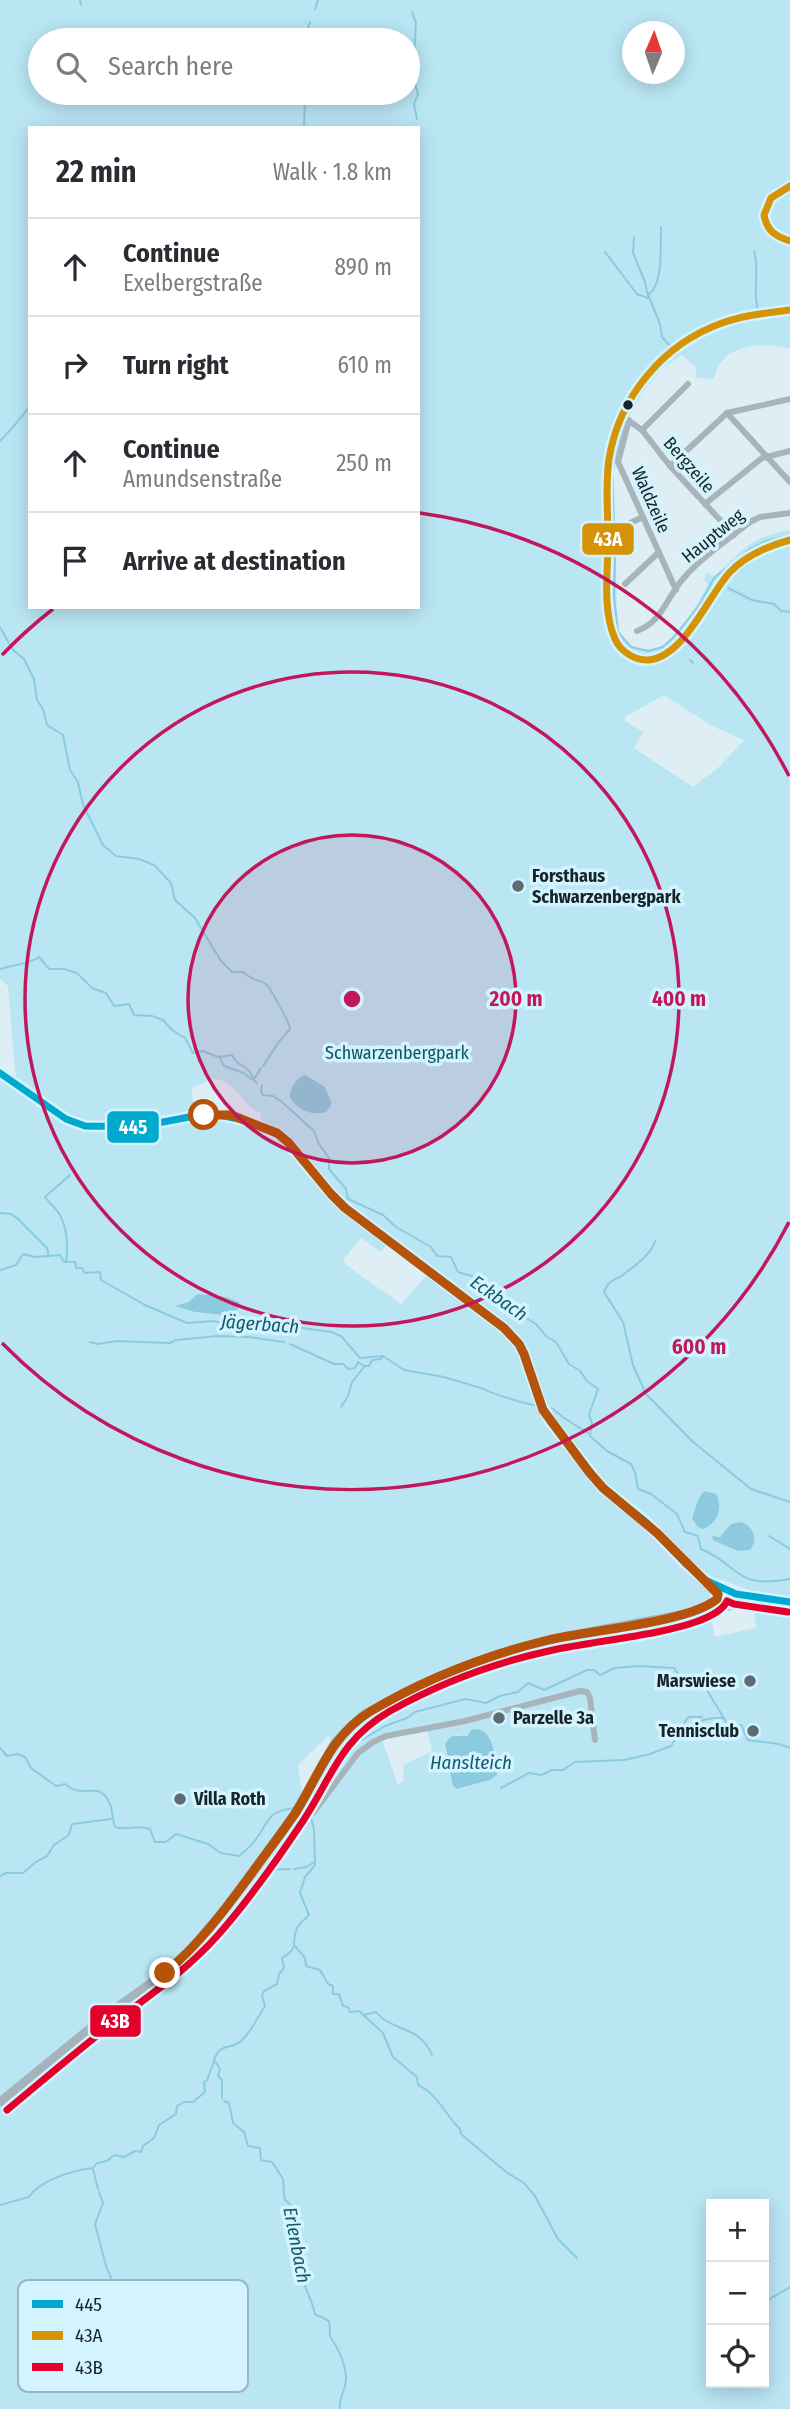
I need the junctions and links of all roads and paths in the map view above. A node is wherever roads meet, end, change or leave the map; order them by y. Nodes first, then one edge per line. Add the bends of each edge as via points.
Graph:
1 (790, 186) edge
2 (790, 241) edge
3 (790, 310) edge
4 (688, 384) dead end
5 (790, 399) edge
6 (726, 413) junction
7 (625, 418) junction
8 (642, 430) junction
9 (790, 452) edge
10 (765, 456) junction
11 (670, 466) junction
12 (790, 482) edge
13 (705, 504) junction
14 (790, 513) edge
15 (643, 517) junction
16 (628, 524) dead end
17 (734, 535) junction
18 (790, 540) edge
19 (659, 552) junction
20 (625, 584) dead end
21 (676, 590) junction
22 (637, 631) dead end
23 (0, 1073) edge
24 (720, 1597) junction
25 (733, 1598) junction
26 (790, 1602) edge
27 (595, 1740) dead end
28 (295, 1813) junction
29 (0, 2102) edge

1 - 2 street via 772,195 764,215 772,233
3 - 7 street via 721,323 681,344 647,375
4 - 8 street
5 - 6 street
6 - 10 street
6 - 11 street
7 - 8 street, Bergzeile
7 - 15 street, Waldzeile via 618,461
7 - 18 street via 610,449 607,498 611,629 626,652 648,660 669,653 732,570 764,548
8 - 11 street, Bergzeile
9 - 10 street
10 - 12 street
10 - 13 street
11 - 13 street, Bergzeile
13 - 17 street, Bergzeile
14 - 17 street, Hauptweg via 760,517
15 - 16 street
15 - 19 street, Waldzeile
17 - 21 street, Hauptweg
19 - 20 street
19 - 21 street, Waldzeile
21 - 22 street, Hauptweg via 655,621
23 - 24 main road via 66,1119 85,1126 137,1127 215,1113 277,1133 345,1208 515,1339 541,1406 568,1445 603,1488 646,1522
24 - 25 main road
24 - 25 main road via 729,1589
24 - 28 main road via 704,1609 513,1649 416,1688 350,1727 328,1752
25 - 26 main road
27 - 28 street via 590,1698 580,1690 381,1739 358,1754 310,1815
28 - 29 main road via 226,1909 183,1957

